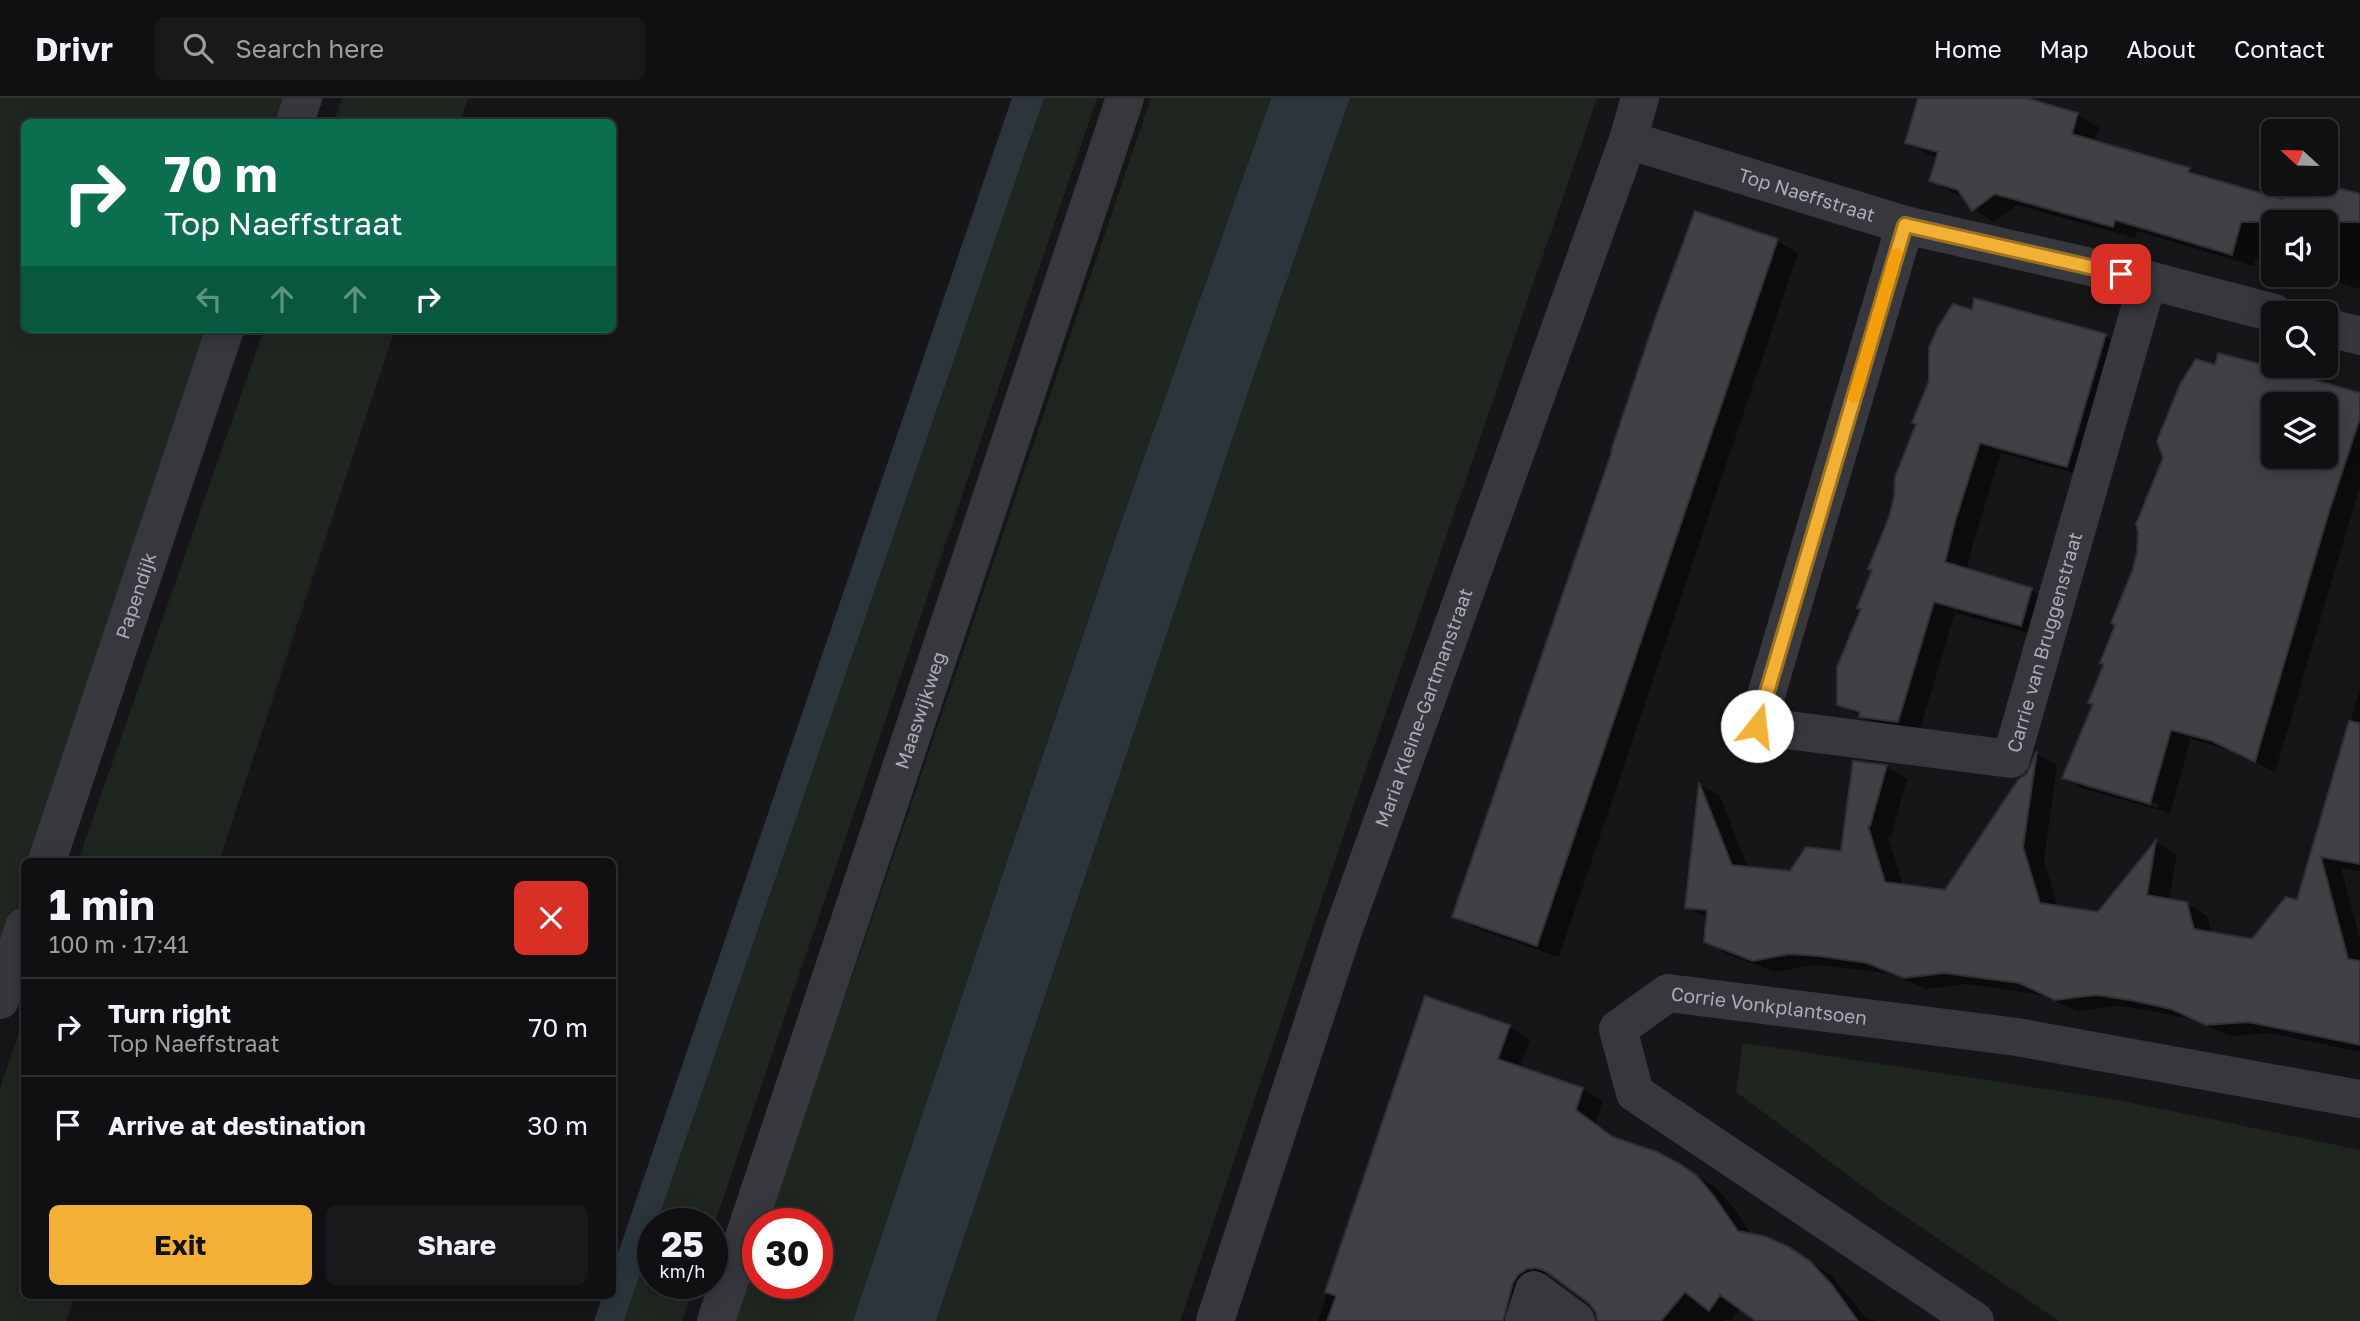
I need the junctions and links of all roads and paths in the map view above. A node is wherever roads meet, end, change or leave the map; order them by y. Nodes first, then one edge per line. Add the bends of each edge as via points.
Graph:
1 (303, 98) edge
2 (1125, 98) edge
3 (1640, 98) edge
4 (296, 119) edge
5 (1628, 140) junction
6 (1905, 225) junction
7 (2148, 281) junction
8 (2261, 310) edge
9 (2338, 330) edge
10 (224, 333) edge
11 (2360, 336) edge
12 (48, 858) edge
13 (21, 936) edge
14 (0, 1000) edge
15 (2360, 1098) edge
16 (1529, 1306) edge
17 (716, 1321) edge
18 (1215, 1321) edge
19 (1576, 1321) edge
20 (1975, 1321) edge

1 - 4 street
2 - 17 street, Maaswijkweg
3 - 5 street, Maria Kleine-Gartmanstraat
5 - 6 street, Top Naeffstraat
5 - 18 street, Maria Kleine-Gartmanstraat via 1343,931
6 - 7 street, Top Naeffstraat
6 - 7 street, Carrie van Bruggenstraat via 1757,726 2011,759
7 - 8 street, Top Naeffstraat
9 - 11 street
10 - 12 street, Papendijk
13 - 14 street
15 - 20 street, Corrie Vonkplantsoen via 2017,1037 1668,993 1618,1029 1635,1093
16 - 19 street

